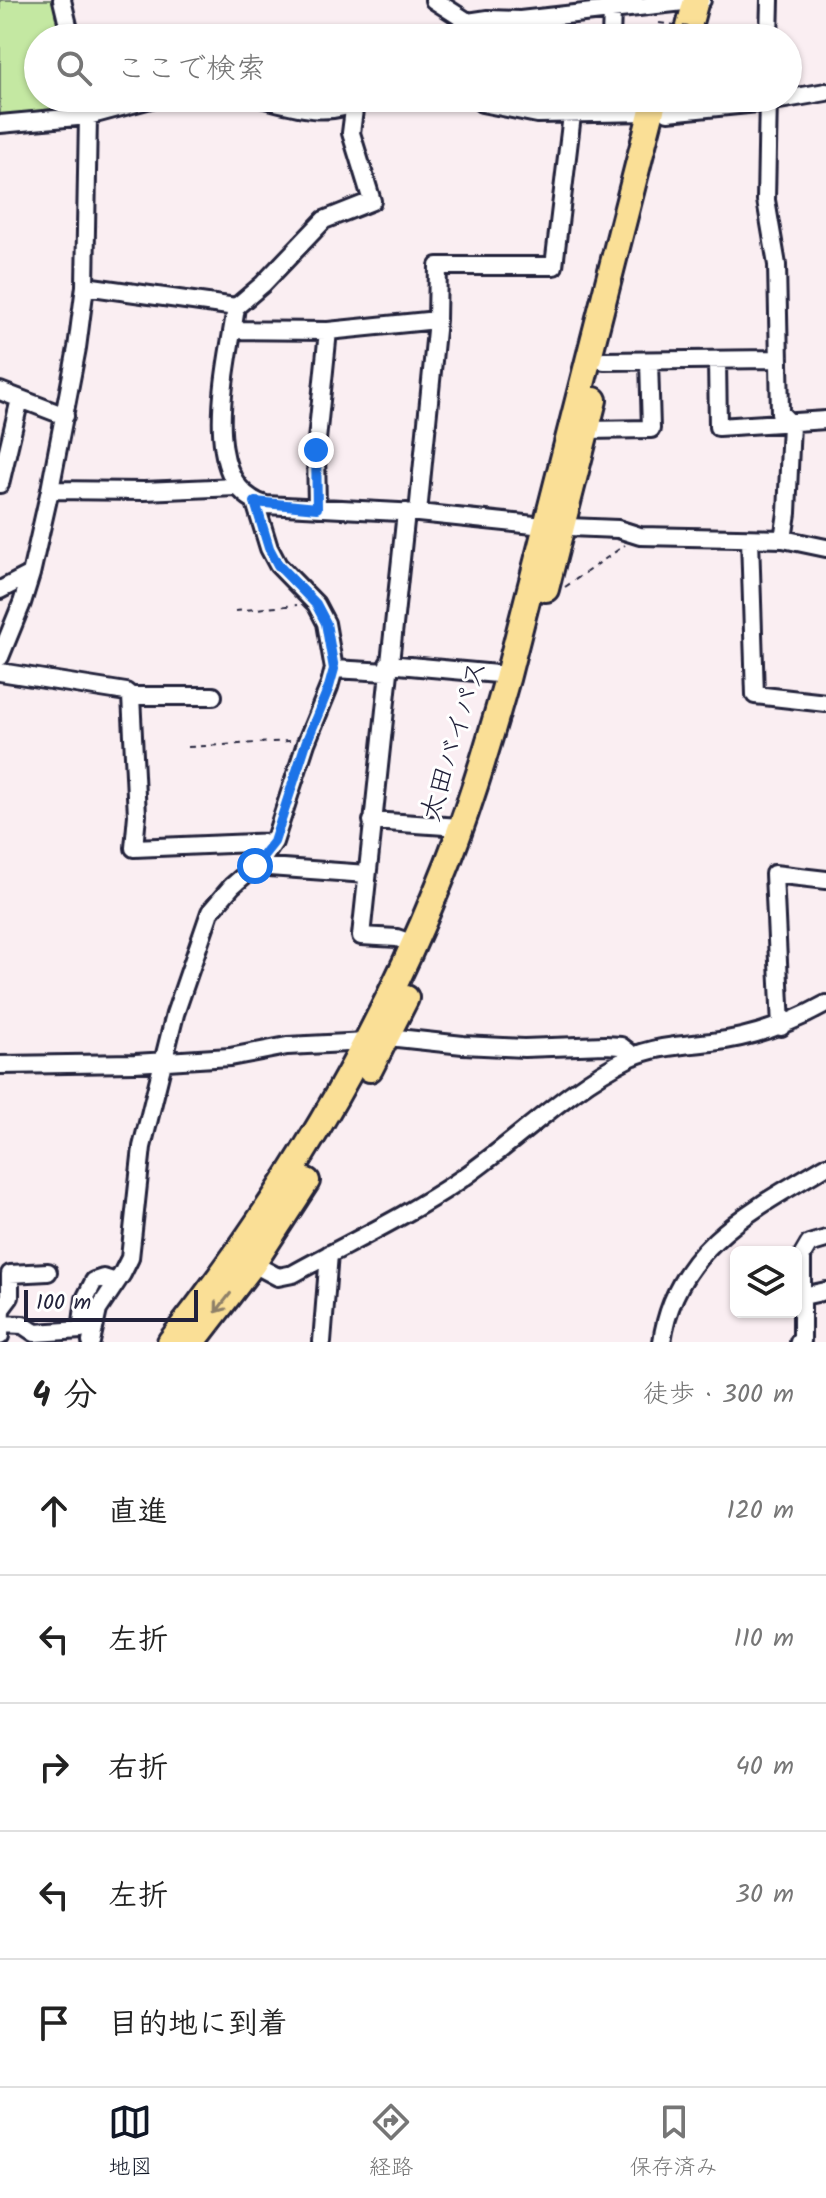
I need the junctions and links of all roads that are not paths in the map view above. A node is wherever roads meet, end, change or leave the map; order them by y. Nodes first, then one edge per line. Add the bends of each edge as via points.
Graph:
1 (62, 0) edge
2 (434, 0) edge
3 (706, 0) edge
4 (770, 0) edge
5 (687, 1) edge
6 (612, 10) junction
7 (68, 24) edge
8 (460, 24) edge
9 (476, 24) edge
10 (612, 24) edge
11 (669, 24) edge
12 (691, 24) edge
13 (769, 24) edge
14 (826, 92) edge
15 (802, 95) edge
16 (87, 112) edge
17 (103, 112) edge
18 (355, 112) edge
19 (527, 112) edge
20 (585, 112) edge
21 (660, 112) edge
22 (660, 112) edge
23 (768, 112) edge
24 (572, 115) junction
25 (88, 116) junction
26 (0, 124) edge
27 (85, 286) junction
28 (236, 307) junction
29 (437, 320) junction
30 (233, 330) junction
31 (328, 331) junction
32 (778, 359) junction
33 (717, 360) junction
34 (604, 361) junction
35 (649, 361) junction
36 (0, 391) edge
37 (20, 399) junction
38 (65, 416) junction
39 (826, 420) edge
40 (791, 424) junction
41 (587, 430) junction
42 (0, 484) edge
43 (236, 487) junction
44 (50, 490) junction
45 (255, 502) junction
46 (317, 508) junction
47 (412, 512) junction
48 (553, 526) junction
49 (750, 539) junction
50 (783, 539) junction
51 (826, 548) edge
52 (31, 574) junction
53 (0, 590) edge
54 (0, 657) edge
55 (388, 668) junction
56 (334, 669) junction
57 (0, 672) edge
58 (508, 675) junction
59 (131, 696) junction
60 (213, 696) dead end
61 (826, 703) edge
62 (372, 821) junction
63 (460, 827) junction
64 (274, 842) junction
65 (255, 866) junction
66 (367, 874) junction
67 (826, 880) edge
68 (414, 944) junction
69 (825, 1007) edge
70 (781, 1027) junction
71 (377, 1040) junction
72 (634, 1056) junction
73 (162, 1061) junction
74 (0, 1065) edge
75 (826, 1166) edge
76 (826, 1239) edge
77 (329, 1254) junction
78 (245, 1259) junction
79 (48, 1272) dead end
80 (116, 1282) junction
81 (826, 1291) edge
82 (803, 1296) junction
83 (1, 1324) edge
84 (0, 1336) edge
85 (91, 1342) edge
86 (170, 1342) edge
87 (193, 1342) edge
88 (322, 1342) edge
89 (662, 1342) edge
90 (799, 1342) edge

1 - 7 street
2 - 8 street
3 - 5 street
4 - 13 street
5 - 6 street
5 - 11 highway
5 - 12 highway
6 - 9 street
6 - 10 street
14 - 15 street
16 - 25 street
17 - 25 street
18 - 28 street via 351,133 372,201 324,220
19 - 24 street
20 - 24 street
21 - 34 highway, 太田バイパス
22 - 48 highway, 太田バイパス
23 - 32 street via 766,200 777,265
24 - 29 street via 554,266 438,266
25 - 26 street
25 - 27 street
27 - 28 street
27 - 38 street
28 - 30 street
29 - 31 street
29 - 47 street
30 - 31 street
30 - 43 street via 220,422
31 - 46 street via 316,450
32 - 33 street
32 - 40 street via 780,413
33 - 35 street
33 - 40 street via 718,427
34 - 35 street
34 - 41 highway, 太田バイパス
35 - 41 street via 651,429
36 - 37 street
37 - 38 street
37 - 42 street
38 - 44 street
39 - 40 street
40 - 50 street
41 - 48 highway, 太田バイパス
43 - 44 street
43 - 45 street
44 - 52 street
45 - 46 street
45 - 56 street via 278,565 313,601 326,623
46 - 47 street
47 - 48 street
47 - 55 street
48 - 49 street
48 - 58 highway, 太田バイパス
48 - 71 highway, 太田バイパス via 546,587 475,831 429,948
49 - 50 street
49 - 61 street via 755,695
50 - 51 street
52 - 53 street
52 - 54 street
55 - 56 street
55 - 58 street
55 - 62 street
56 - 64 street
57 - 59 street
58 - 63 highway, 太田バイパス
59 - 60 street
59 - 64 street via 134,848
62 - 63 street
62 - 66 street
63 - 68 highway, 太田バイパス
64 - 65 street
65 - 66 street
65 - 73 street via 210,912
66 - 68 street via 361,936
67 - 70 street via 774,874
68 - 71 highway, 太田バイパス
69 - 70 street
70 - 72 street
71 - 72 street via 524,1048 605,1045 621,1046
71 - 73 street
71 - 78 highway, 太田バイパス
72 - 77 street via 558,1104 457,1182
73 - 74 street
73 - 80 street via 142,1147 130,1258
75 - 89 street via 755,1208 705,1248 672,1302
76 - 82 street via 809,1244 802,1256
77 - 78 street via 285,1277
77 - 88 street
78 - 86 highway, 太田バイパス
78 -> 87 highway, 太田バイパス
79 - 83 street via 10,1274 10,1297 1,1309
80 - 83 street via 94,1281 85,1299 81,1330 35,1333 23,1325
80 - 85 street via 98,1310
81 - 82 street
82 - 90 street
83 - 84 street

